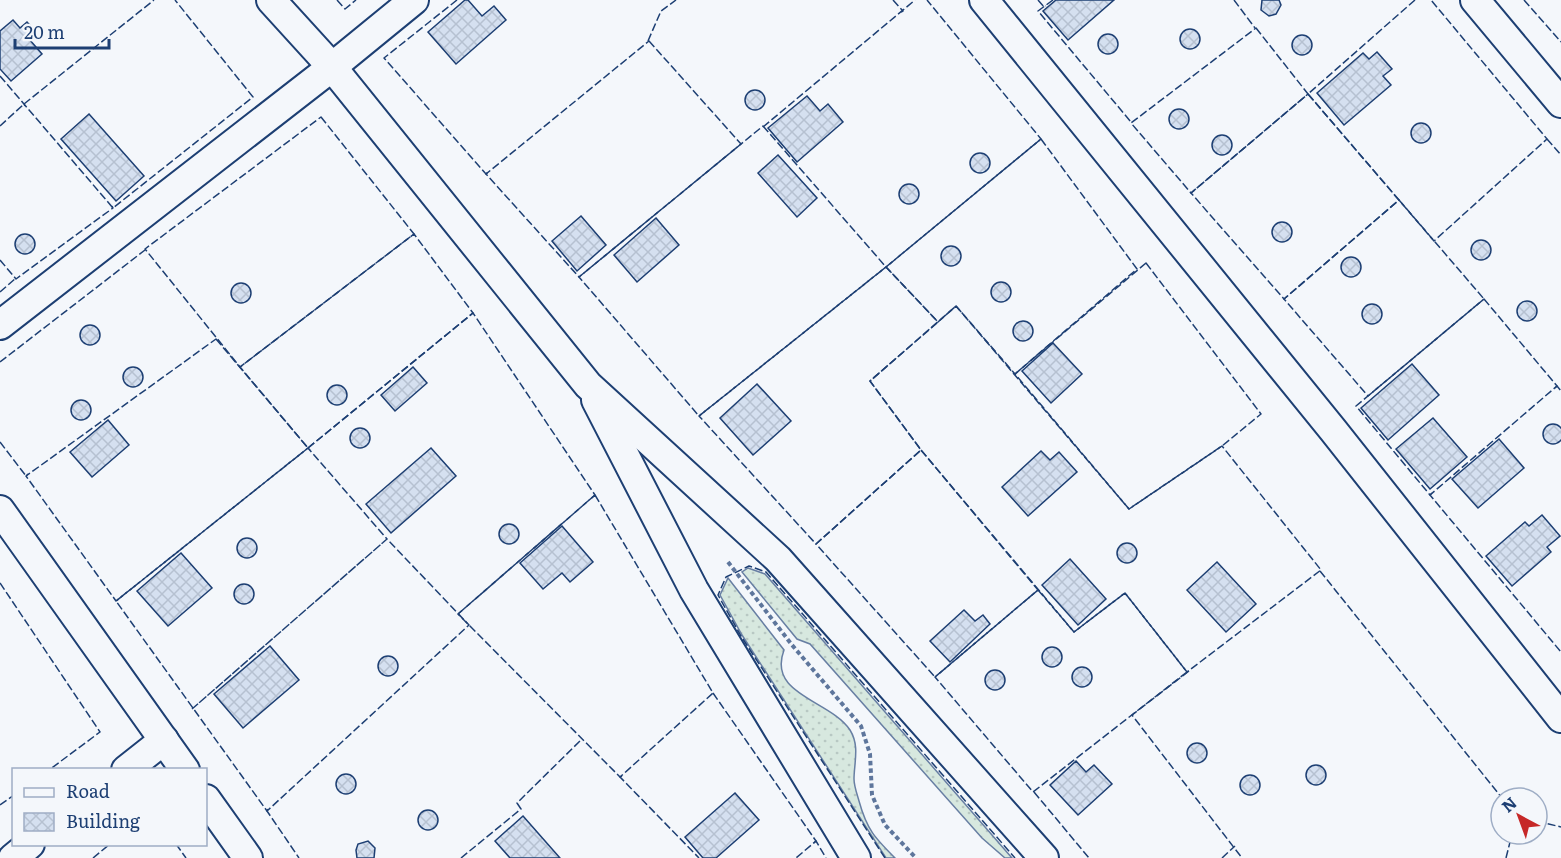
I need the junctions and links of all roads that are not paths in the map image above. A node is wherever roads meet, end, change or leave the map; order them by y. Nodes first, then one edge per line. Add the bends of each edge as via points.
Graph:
1 (271, 0) edge
2 (414, 0) edge
3 (984, 0) edge
4 (1475, 0) edge
5 (332, 67) junction
6 (1561, 103) edge
7 (0, 325) edge
8 (588, 385) junction
9 (0, 510) edge
10 (1561, 718) edge
11 (164, 740) junction
12 (129, 768) edge
13 (184, 768) edge
14 (207, 800) edge
15 (28, 846) edge
16 (13, 858) edge
17 (248, 858) edge
18 (856, 858) edge
19 (1044, 858) edge

1 - 5 street
2 - 5 street
3 - 10 street via 1334,430
4 - 6 street
5 - 7 street
5 - 8 street
8 - 18 street via 694,590
8 - 19 street via 778,559
9 - 11 street
11 - 12 street
11 - 13 street
14 - 17 street
15 - 16 street

